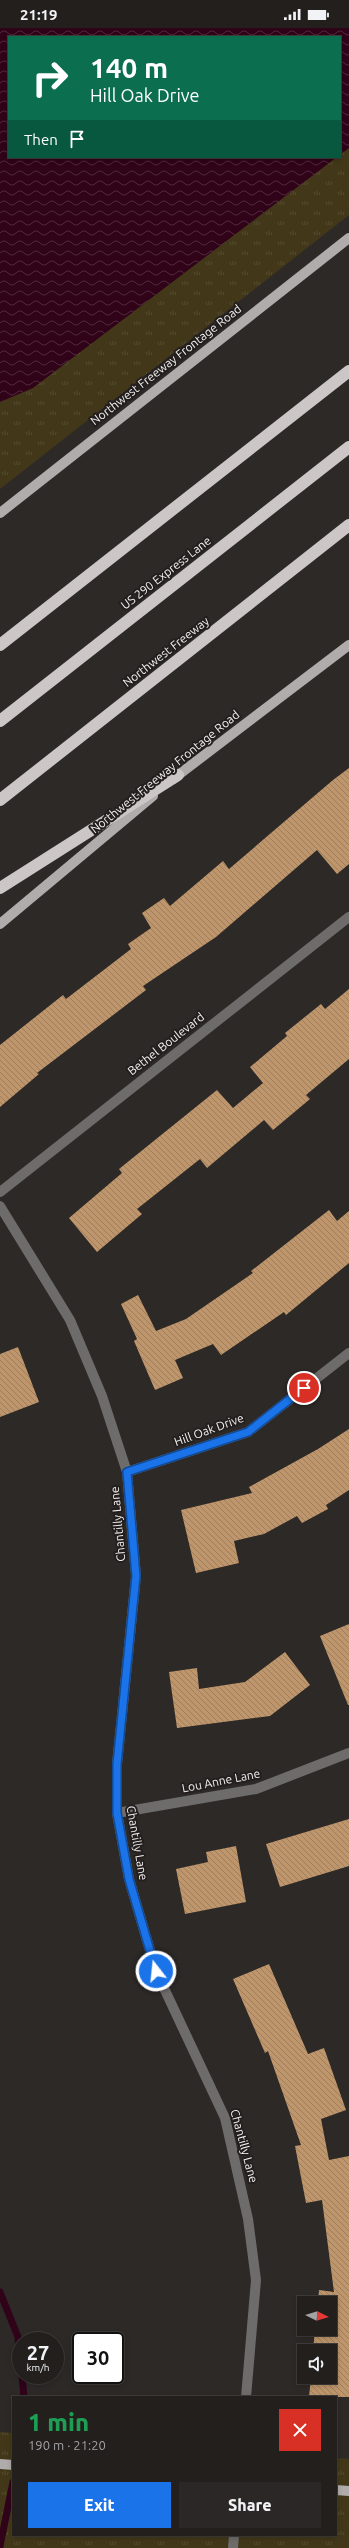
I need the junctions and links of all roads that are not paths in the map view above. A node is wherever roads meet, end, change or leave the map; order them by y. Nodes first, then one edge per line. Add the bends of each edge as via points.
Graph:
1 (349, 238) edge
2 (349, 371) edge
3 (349, 447) edge
4 (0, 513) edge
5 (349, 525) edge
6 (0, 645) edge
7 (349, 645) edge
8 (0, 722) edge
9 (178, 775) junction
10 (0, 800) edge
11 (0, 888) edge
12 (349, 917) edge
13 (0, 924) edge
14 (0, 1192) edge
15 (0, 1206) edge
16 (349, 1353) edge
17 (127, 1472) junction
18 (349, 1753) edge
19 (117, 1813) junction
20 (246, 2396) edge
21 (0, 2464) edge
22 (12, 2465) edge
23 (337, 2490) edge
24 (349, 2491) edge
25 (234, 2536) edge
26 (233, 2548) edge

1 - 4 main road, Northwest Freeway Frontage Road
2 - 6 highway
3 - 8 highway, US 290 Express Lane
5 - 10 highway, Northwest Freeway
7 - 9 main road, Northwest Freeway Frontage Road
9 - 11 highway
9 - 13 main road, Northwest Freeway Frontage Road
12 - 14 street, Bethel Boulevard
15 - 17 street, Chantilly Lane via 70,1320 102,1396
16 - 17 street, Hill Oak Drive via 248,1432
17 - 19 street, Chantilly Lane via 136,1576 117,1764
18 - 19 street, Lou Anne Lane via 256,1789
19 - 20 street, Chantilly Lane via 129,1879 156,1971 226,2118 248,2219 256,2280
21 - 22 main road
23 - 24 main road
25 - 26 street

